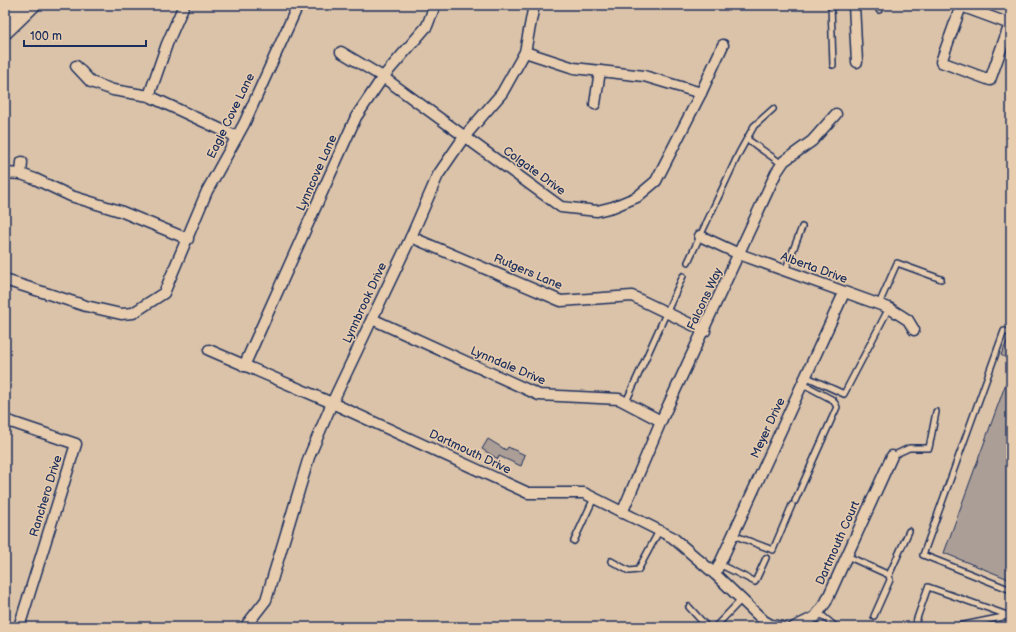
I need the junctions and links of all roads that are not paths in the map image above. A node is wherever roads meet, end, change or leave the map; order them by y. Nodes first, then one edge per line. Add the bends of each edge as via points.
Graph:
1 (14, 5) edge
2 (33, 5) edge
3 (184, 5) edge
4 (298, 5) edge
5 (435, 5) edge
6 (534, 5) edge
7 (831, 5) edge
8 (854, 5) edge
9 (5, 13) edge
10 (1011, 22) edge
11 (5, 32) edge
12 (723, 44) dead end
13 (341, 52) dead end
14 (525, 52) junction
15 (857, 62) dead end
16 (834, 65) dead end
17 (76, 66) dead end
18 (600, 71) junction
19 (383, 77) junction
20 (701, 93) junction
21 (149, 96) junction
22 (595, 104) dead end
23 (773, 110) dead end
24 (836, 114) dead end
25 (237, 137) junction
26 (464, 137) junction
27 (747, 139) junction
28 (22, 162) dead end
29 (782, 164) junction
30 (5, 173) edge
31 (21, 174) junction
32 (802, 227) dead end
33 (700, 236) junction
34 (411, 237) junction
35 (188, 239) junction
36 (739, 254) junction
37 (688, 262) dead end
38 (785, 271) junction
39 (683, 276) dead end
40 (941, 279) dead end
41 (5, 280) edge
42 (844, 293) junction
43 (879, 304) junction
44 (889, 308) junction
45 (667, 312) junction
46 (372, 319) junction
47 (914, 330) dead end
48 (704, 331) junction
49 (1011, 333) edge
50 (209, 350) dead end
51 (244, 366) junction
52 (805, 380) junction
53 (626, 402) junction
54 (332, 403) junction
55 (936, 412) dead end
56 (5, 420) edge
57 (661, 421) junction
58 (892, 456) joint
59 (594, 498) junction
60 (622, 513) junction
61 (659, 531) junction
62 (909, 531) dead end
63 (733, 535) junction
64 (574, 541) dead end
65 (848, 556) junction
66 (766, 558) dead end
67 (611, 561) dead end
68 (719, 564) junction
69 (715, 574) junction
70 (889, 575) junction
71 (1011, 590) edge
72 (742, 600) junction
73 (689, 607) dead end
74 (819, 613) junction
75 (1011, 615) edge
76 (874, 616) dead end
77 (767, 625) edge
78 (19, 627) edge
79 (245, 627) edge
80 (708, 627) edge
81 (715, 627) edge
82 (783, 627) edge
83 (794, 627) edge
84 (836, 627) edge
85 (914, 627) edge
86 (954, 627) edge

1 - 9 main road
2 - 11 main road
3 - 21 street
4 - 25 street, Eagle Cove Lane
5 - 19 street, Lynncove Lane via 427,26
6 - 14 street, Lynnbrook Drive
7 - 16 lane
8 - 15 street
10 - 10 street via 990,80 941,62 961,6
12 - 20 street, Colgate Drive
13 - 19 street, Colgate Drive
14 - 18 street via 574,68
14 - 26 street, Lynnbrook Drive via 502,93
17 - 21 street via 91,82 113,90
18 - 20 street via 644,76
18 - 22 street
19 - 26 street, Colgate Drive
19 - 51 street, Lynncove Lane via 356,117
20 - 26 street, Colgate Drive via 656,181 637,197 597,211 561,207
21 - 25 street
23 - 27 lane via 760,119
24 - 29 street, Falcons Way via 812,141
25 - 35 street, Eagle Cove Lane via 207,191
26 - 34 street, Lynnbrook Drive via 438,175
27 - 29 lane
27 - 33 lane
28 - 31 street
29 - 36 street, Falcons Way
30 - 31 street
31 - 35 street via 70,196 120,211
32 - 38 lane
33 - 36 street, Alberta Drive
33 - 37 lane
34 - 45 street, Rutgers Lane via 561,301 632,296
34 - 46 street, Lynnbrook Drive
35 - 41 street, Eagle Cove Lane via 164,293 133,313 121,314 86,306
36 - 38 street, Alberta Drive
36 - 48 street, Falcons Way
38 - 42 street, Alberta Drive
39 - 45 lane
40 - 43 lane via 897,263
42 - 43 street, Alberta Drive
42 - 52 street, Meyer Drive
43 - 44 street, Alberta Drive
44 - 47 street, Alberta Drive via 908,320
44 - 52 lane via 844,394
45 - 48 street, Rutgers Lane
45 - 53 lane
46 - 53 street, Lynndale Drive via 539,395 619,398
46 - 54 street, Lynnbrook Drive
48 - 57 street, Falcons Way
49 - 71 lane via 1004,331 923,555
50 - 51 street, Dartmouth Drive
51 - 54 street, Dartmouth Drive
52 - 63 street, Meyer Drive
52 - 63 lane via 833,400 837,407 773,550
53 - 57 street, Lynndale Drive
54 - 59 street, Dartmouth Drive via 528,493 584,493
54 - 79 street, Lynnbrook Drive via 309,458 266,600
55 - 58 lane via 929,448 909,448
56 - 78 street, Ranchero Drive via 76,444
57 - 60 street, Falcons Way
58 - 65 street, Dartmouth Court
59 - 60 street, Dartmouth Drive
59 - 64 lane
60 - 61 street, Dartmouth Drive
61 - 67 lane via 638,570 629,570
61 - 69 street, Dartmouth Drive via 672,537
62 - 70 lane
63 - 68 street, Meyer Drive
65 - 70 lane
65 - 74 street, Dartmouth Court
66 - 68 lane via 755,582
68 - 69 street, Meyer Drive
69 - 72 street
70 - 76 lane via 890,580
72 - 77 street
72 - 81 lane
73 - 80 lane
74 - 83 street, Dartmouth Court via 816,617
74 - 84 lane
75 - 85 lane via 928,587
75 - 86 lane
77 - 82 street

